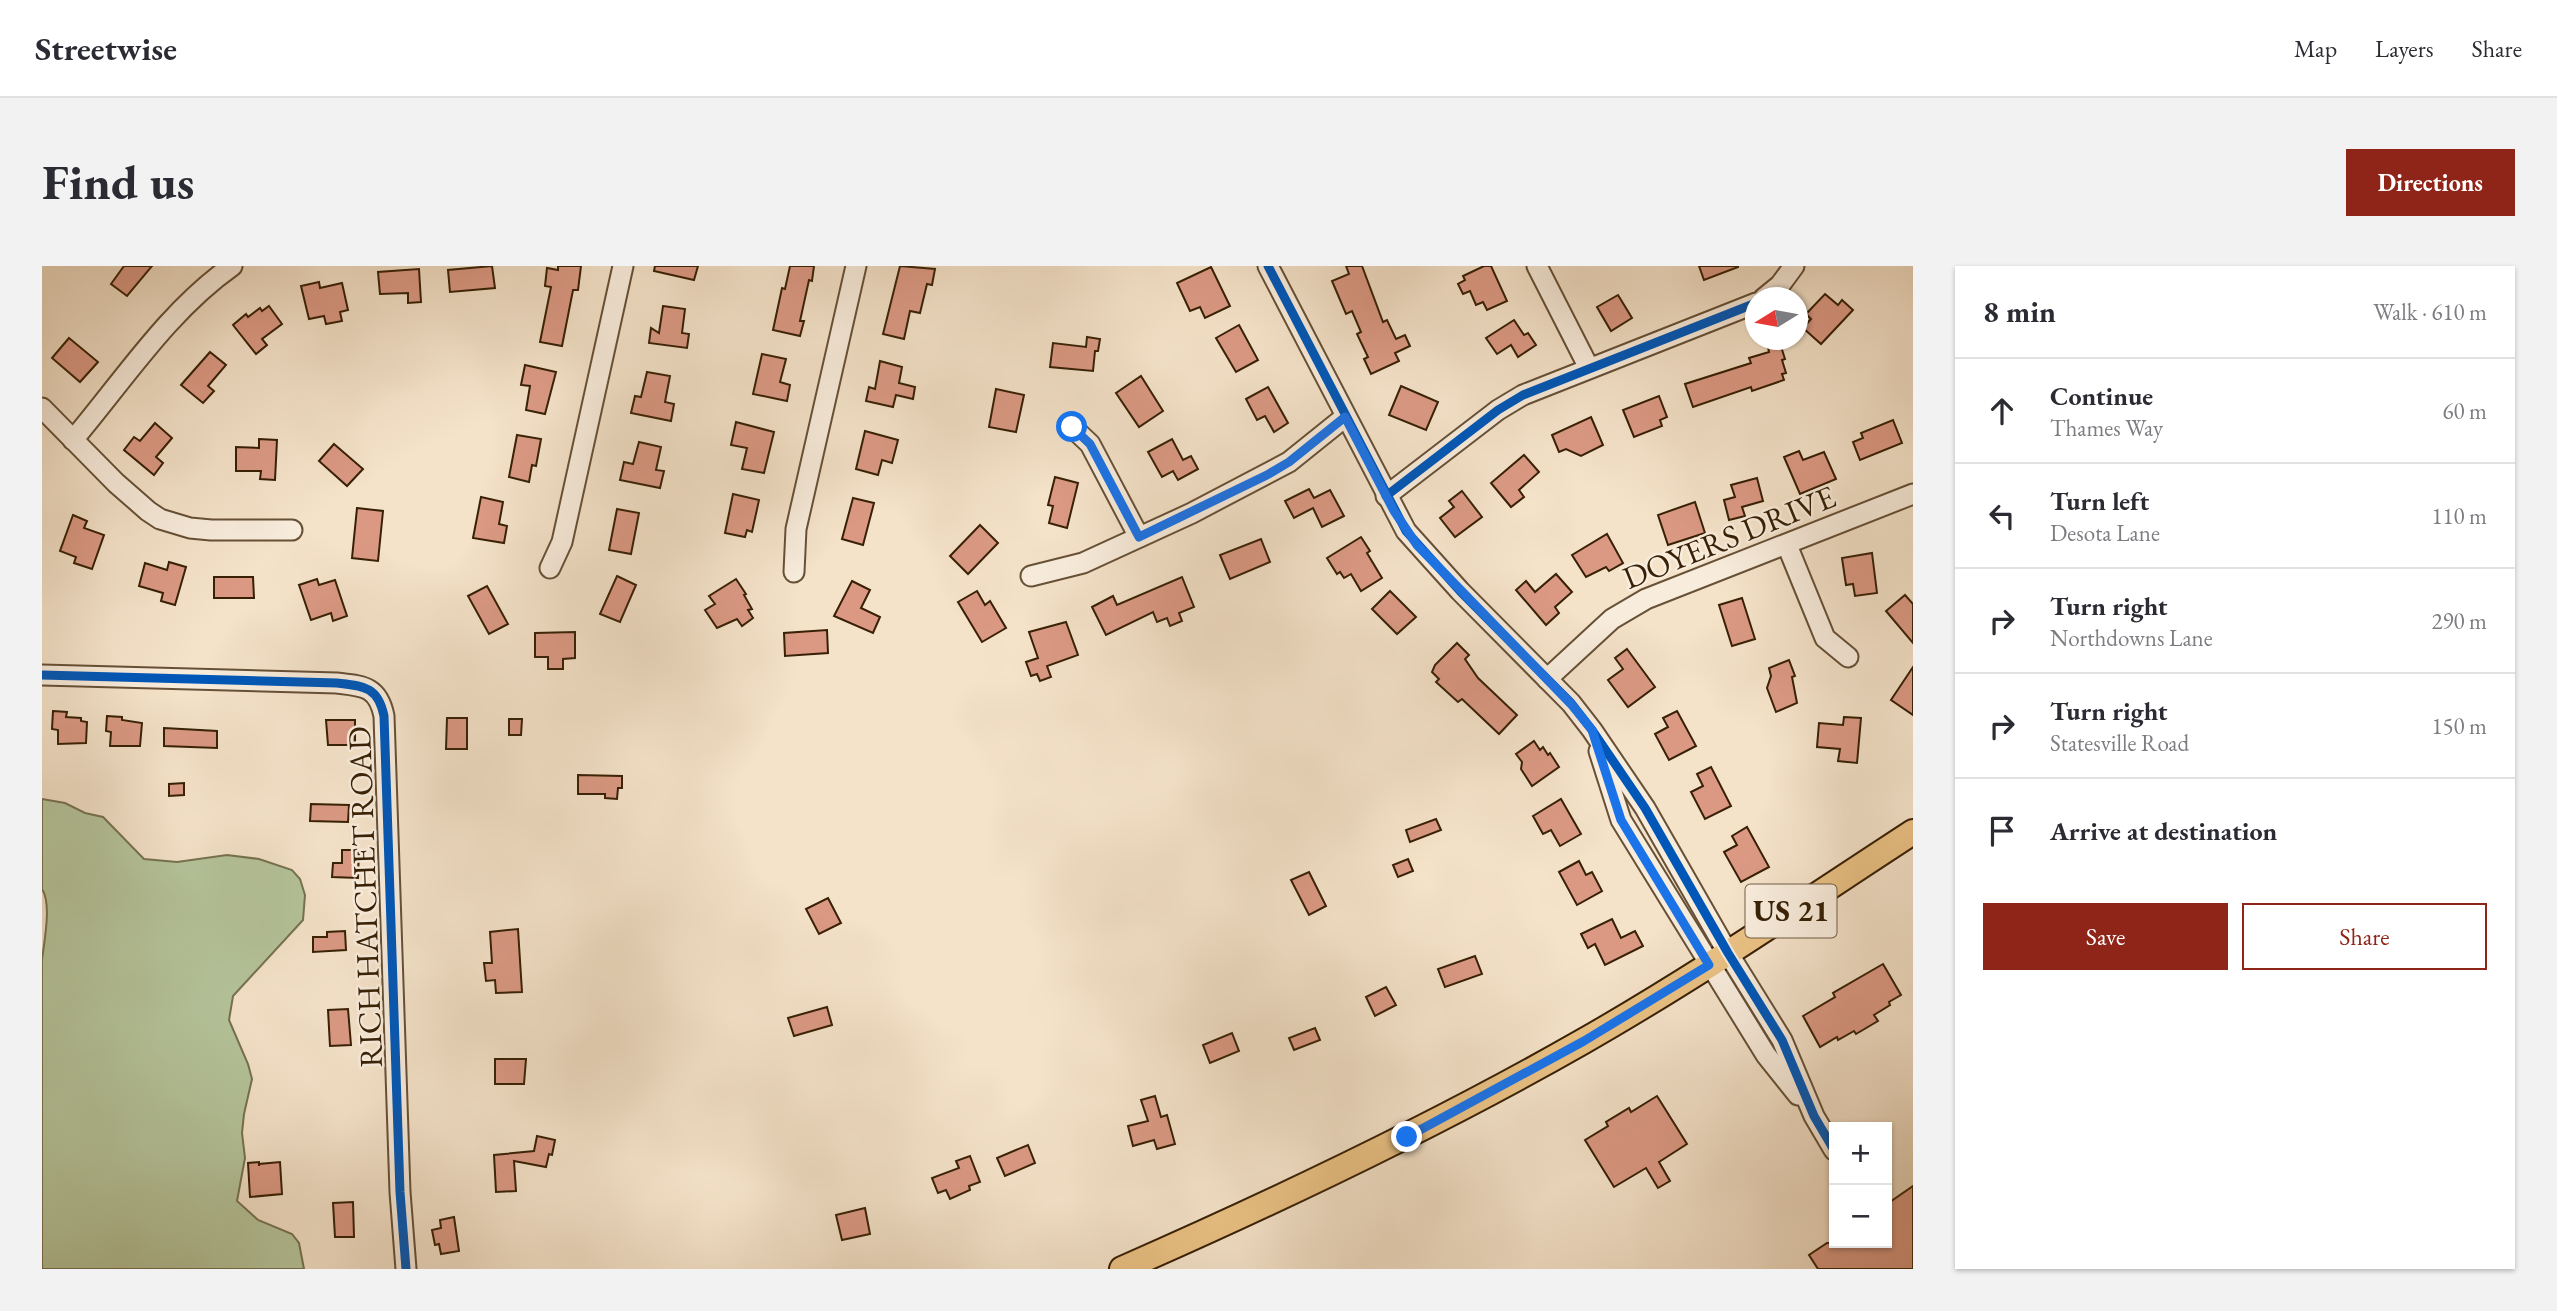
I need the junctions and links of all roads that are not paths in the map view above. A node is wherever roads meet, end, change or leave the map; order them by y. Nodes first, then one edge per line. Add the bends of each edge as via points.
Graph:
1 (232, 266) edge
2 (623, 266) edge
3 (856, 266) edge
4 (1268, 266) edge
5 (1537, 266) edge
6 (1794, 266) edge
7 (1778, 287) edge
8 (1745, 307) edge
9 (1589, 368) junction
10 (42, 408) edge
11 (1345, 417) junction
12 (1072, 427) dead end
13 (73, 440) junction
14 (1913, 494) edge
15 (1386, 496) junction
16 (292, 530) dead end
17 (1139, 537) junction
18 (1787, 545) junction
19 (550, 568) dead end
20 (794, 572) dead end
21 (1031, 576) dead end
22 (1848, 657) dead end
23 (42, 675) edge
24 (1547, 679) junction
25 (1913, 832) edge
26 (1718, 959) junction
27 (1829, 1142) edge
28 (406, 1269) edge
29 (1122, 1269) edge

1 - 13 street via 174,317
2 - 19 street via 562,542
3 - 20 street via 796,529
4 - 11 street
5 - 9 street
6 - 7 street
8 - 9 street
9 - 15 street via 1522,395 1498,410
10 - 13 street
11 - 15 street
11 - 17 street via 1267,475
12 - 17 street via 1090,444
13 - 16 street via 160,519 211,530
14 - 18 street, DOYERS DRIVE
15 - 24 street via 1417,545
17 - 21 street via 1083,563
18 - 22 street via 1825,639
18 - 24 street, DOYERS DRIVE via 1629,608
23 - 28 street, RICH HATCHET ROAD via 337,683 373,691 382,704
24 - 26 street via 1592,730 1645,808
25 - 26 main road, US 21
26 - 27 street via 1782,1040
26 - 29 main road, US 21 via 1584,1041 1431,1125

